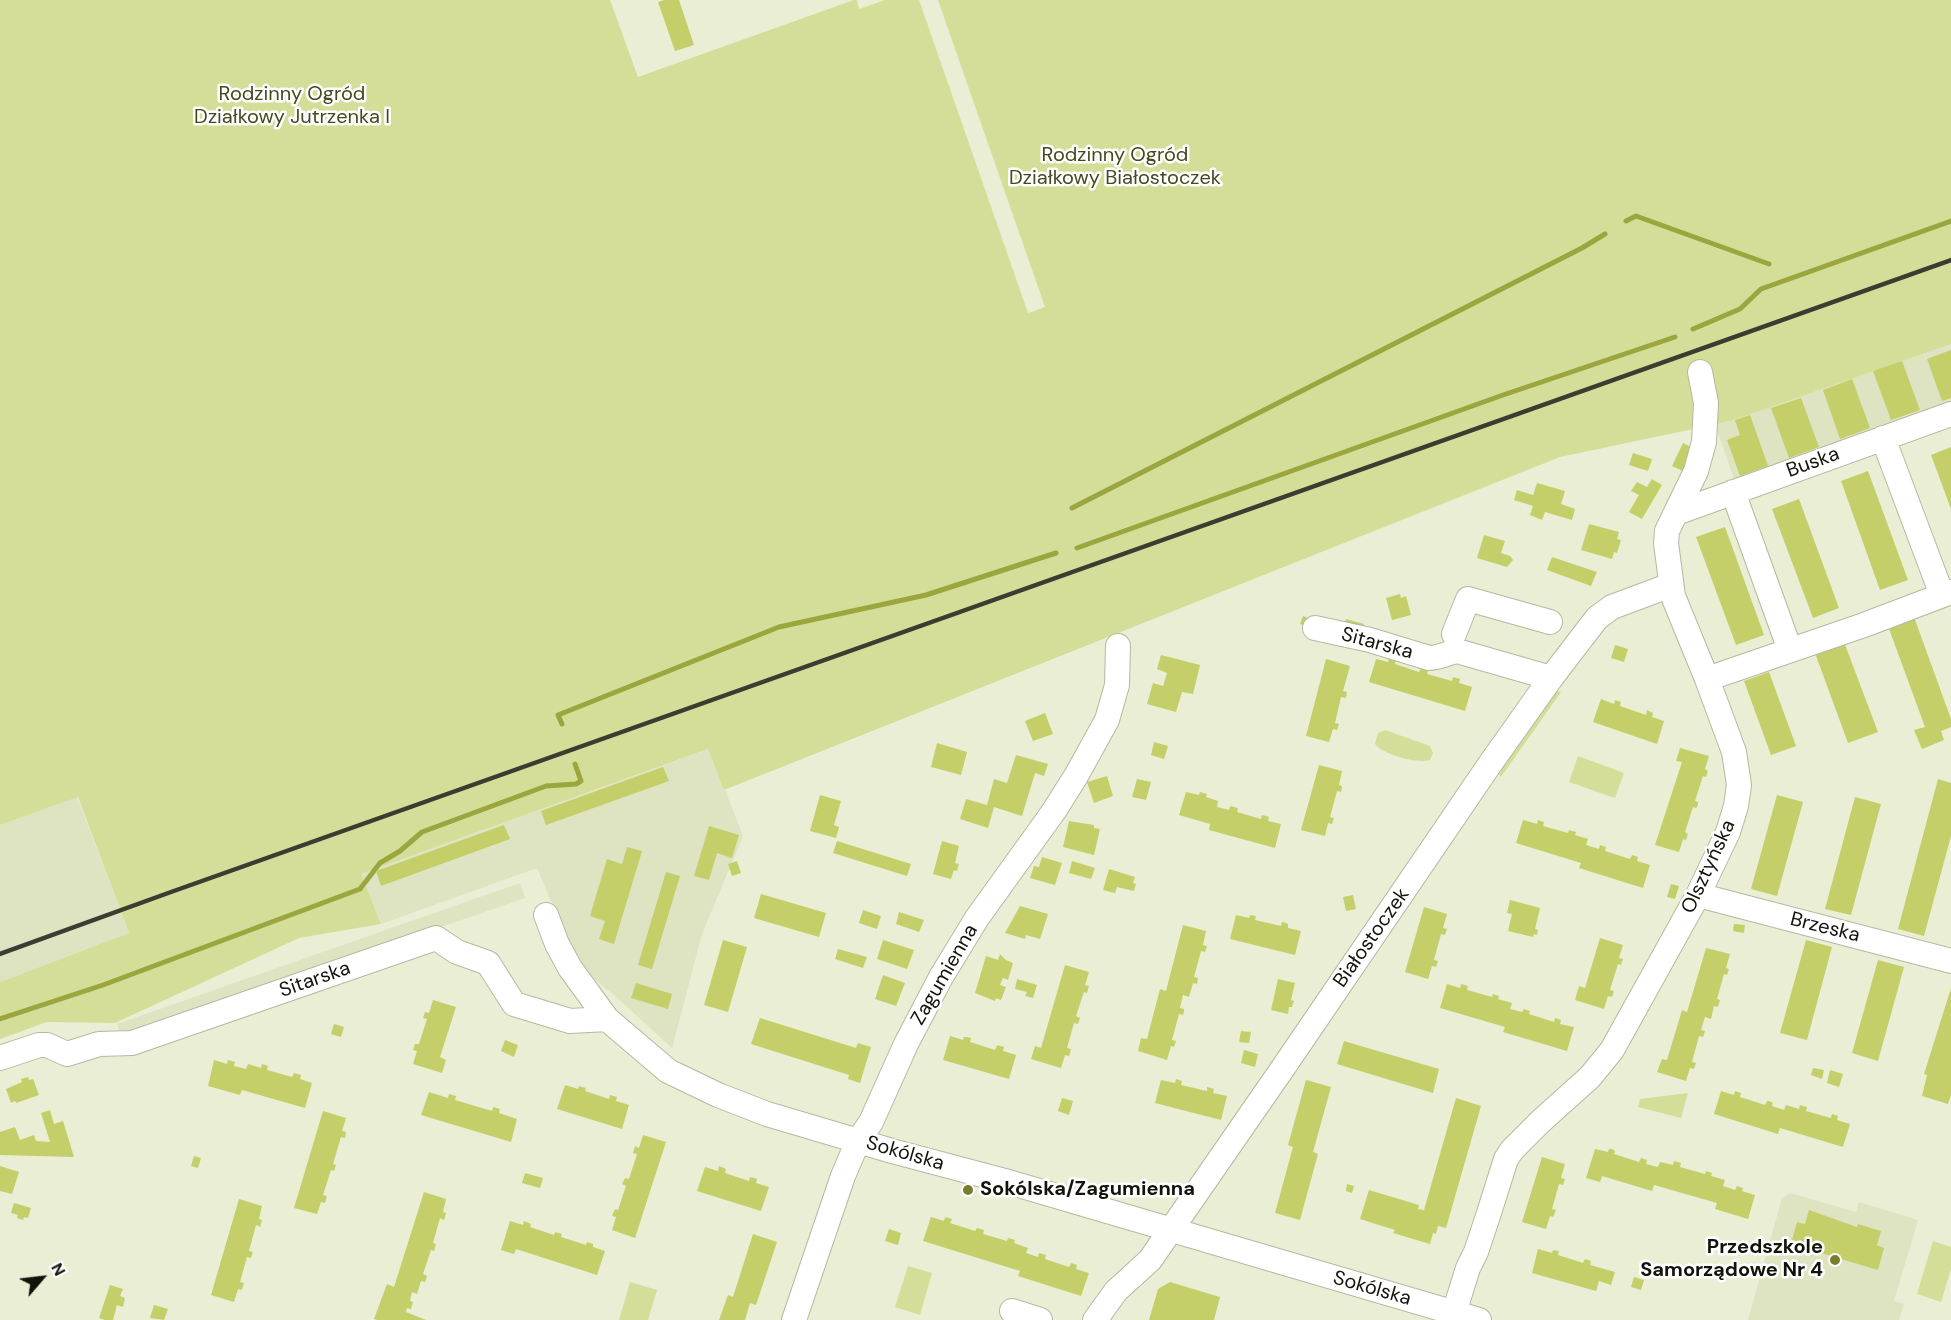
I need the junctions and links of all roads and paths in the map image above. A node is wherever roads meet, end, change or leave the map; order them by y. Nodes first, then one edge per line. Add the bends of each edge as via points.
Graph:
1 (1700, 372) dead end
2 (1951, 414) edge
3 (1883, 438) junction
4 (1733, 492) junction
5 (1676, 513) junction
6 (1671, 585) junction
7 (1947, 593) edge
8 (1550, 622) dead end
9 (1316, 628) dead end
10 (1118, 646) dead end
11 (1447, 648) junction
12 (1512, 650) dead end
13 (1790, 650) junction
14 (1551, 678) junction
15 (1707, 680) junction
16 (1698, 895) junction
17 (546, 915) dead end
18 (1951, 961) edge
19 (607, 1018) junction
20 (0, 1058) edge
21 (858, 1141) junction
22 (1170, 1231) junction
23 (1011, 1311) dead end
24 (1454, 1313) junction
25 (794, 1320) edge
26 (1040, 1320) edge
27 (1095, 1320) edge
28 (1479, 1320) edge

1 - 5 street, Olsztyńska via 1706,432 1696,471
2 - 3 street, Buska
3 - 4 street, Buska
3 - 7 street
4 - 5 street, Buska
4 - 13 street
5 - 6 street, Olsztyńska via 1666,537
6 - 14 street, Białostoczek via 1602,613
6 - 15 street, Olsztyńska
7 - 13 street
8 - 11 street via 1468,599
9 - 11 street, Sitarska via 1429,658
10 - 21 street, Zagumienna via 1117,685 1107,720 1054,811 977,918 941,977 868,1128
11 - 12 street
11 - 14 street
13 - 15 street
14 - 22 street, Białostoczek
15 - 16 street, Olsztyńska via 1731,743 1739,785 1731,825
16 - 18 street, Brzeska
16 - 24 street, Olsztyńska via 1608,1055 1506,1159
17 - 19 street, Sokólska via 570,968
19 - 20 street, Sitarska via 570,1021 514,1004 488,963 457,952 436,938 132,1043 99,1044 67,1054 39,1045
19 - 21 street, Sokólska via 668,1071 767,1114
21 - 22 street, Sokólska
21 - 25 street, Zagumienna
22 - 24 street, Sokólska
22 - 27 street, Białostoczek via 1150,1260 1116,1291
23 - 26 street
24 - 28 street, Sokólska

